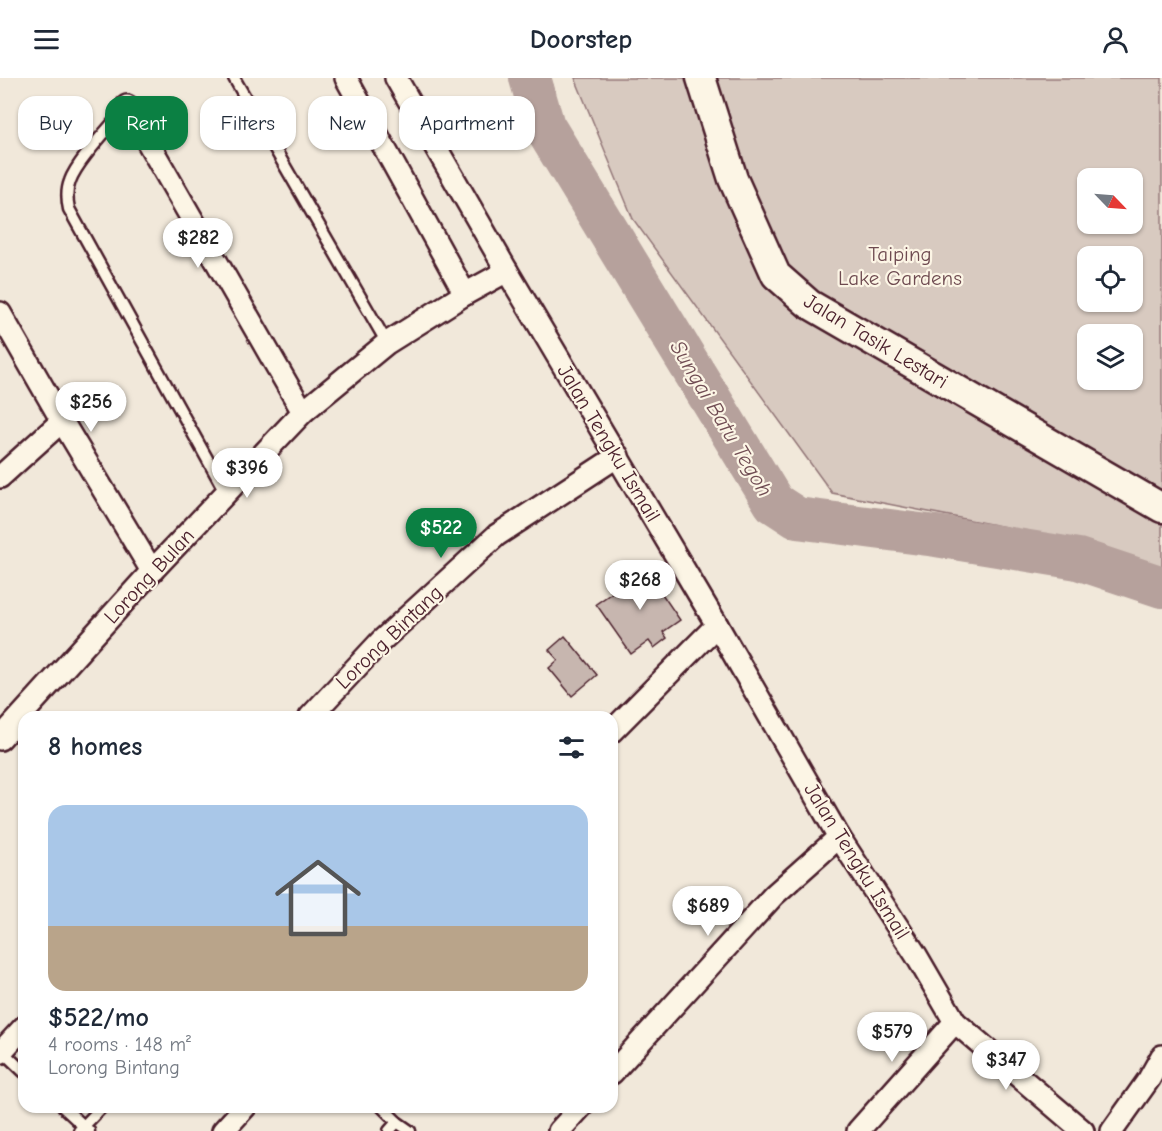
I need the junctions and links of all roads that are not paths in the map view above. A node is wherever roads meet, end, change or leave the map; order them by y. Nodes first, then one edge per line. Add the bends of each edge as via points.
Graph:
1 (234, 78) edge
2 (346, 78) edge
3 (396, 78) edge
4 (701, 78) edge
5 (105, 133) edge
6 (152, 150) edge
7 (507, 271) junction
8 (465, 294) junction
9 (0, 312) edge
10 (387, 343) junction
11 (303, 412) junction
12 (62, 422) junction
13 (618, 456) junction
14 (0, 477) edge
15 (226, 493) junction
16 (1162, 508) edge
17 (152, 571) junction
18 (717, 625) junction
19 (25, 711) edge
20 (316, 711) edge
21 (18, 719) edge
22 (618, 725) edge
23 (0, 739) edge
24 (839, 837) junction
25 (955, 1022) junction
26 (18, 1034) edge
27 (1, 1052) edge
28 (1162, 1056) edge
29 (618, 1066) edge
30 (18, 1067) edge
31 (69, 1113) edge
32 (97, 1113) edge
33 (240, 1113) edge
34 (388, 1113) edge
35 (576, 1113) edge
36 (397, 1122) junction
37 (84, 1129) edge
38 (223, 1131) edge
39 (389, 1131) edge
40 (410, 1131) edge
41 (559, 1131) edge
42 (858, 1131) edge
43 (1083, 1131) edge
44 (1112, 1131) edge

1 - 10 lane
2 - 8 street
3 - 7 street, Jalan Tengku Ismail
4 - 16 street, Jalan Tasik Lestari via 733,179 776,275 809,304
5 - 15 lane via 69,182 69,209
6 - 11 street
7 - 8 street, Lorong Bulan
7 - 13 street, Jalan Tengku Ismail
8 - 10 street, Lorong Bulan
9 - 12 street
10 - 11 street, Lorong Bulan
11 - 15 street, Lorong Bulan
12 - 14 street
12 - 17 street
13 - 18 street, Jalan Tengku Ismail
13 - 20 street, Lorong Bintang via 497,535 381,641
15 - 17 street, Lorong Bulan
17 - 19 street, Lorong Bulan
18 - 22 street
18 - 24 street, Jalan Tengku Ismail
21 - 23 street, Lorong Bulan
24 - 25 street, Jalan Tengku Ismail
24 - 29 street via 774,894
25 - 42 street
25 - 43 street, Jalan Tengku Ismail
26 - 27 street
27 - 30 lane
28 - 44 street
31 - 37 lane
32 - 37 lane
33 - 38 street
34 - 36 lane
35 - 41 street
36 - 39 lane
36 - 40 lane

